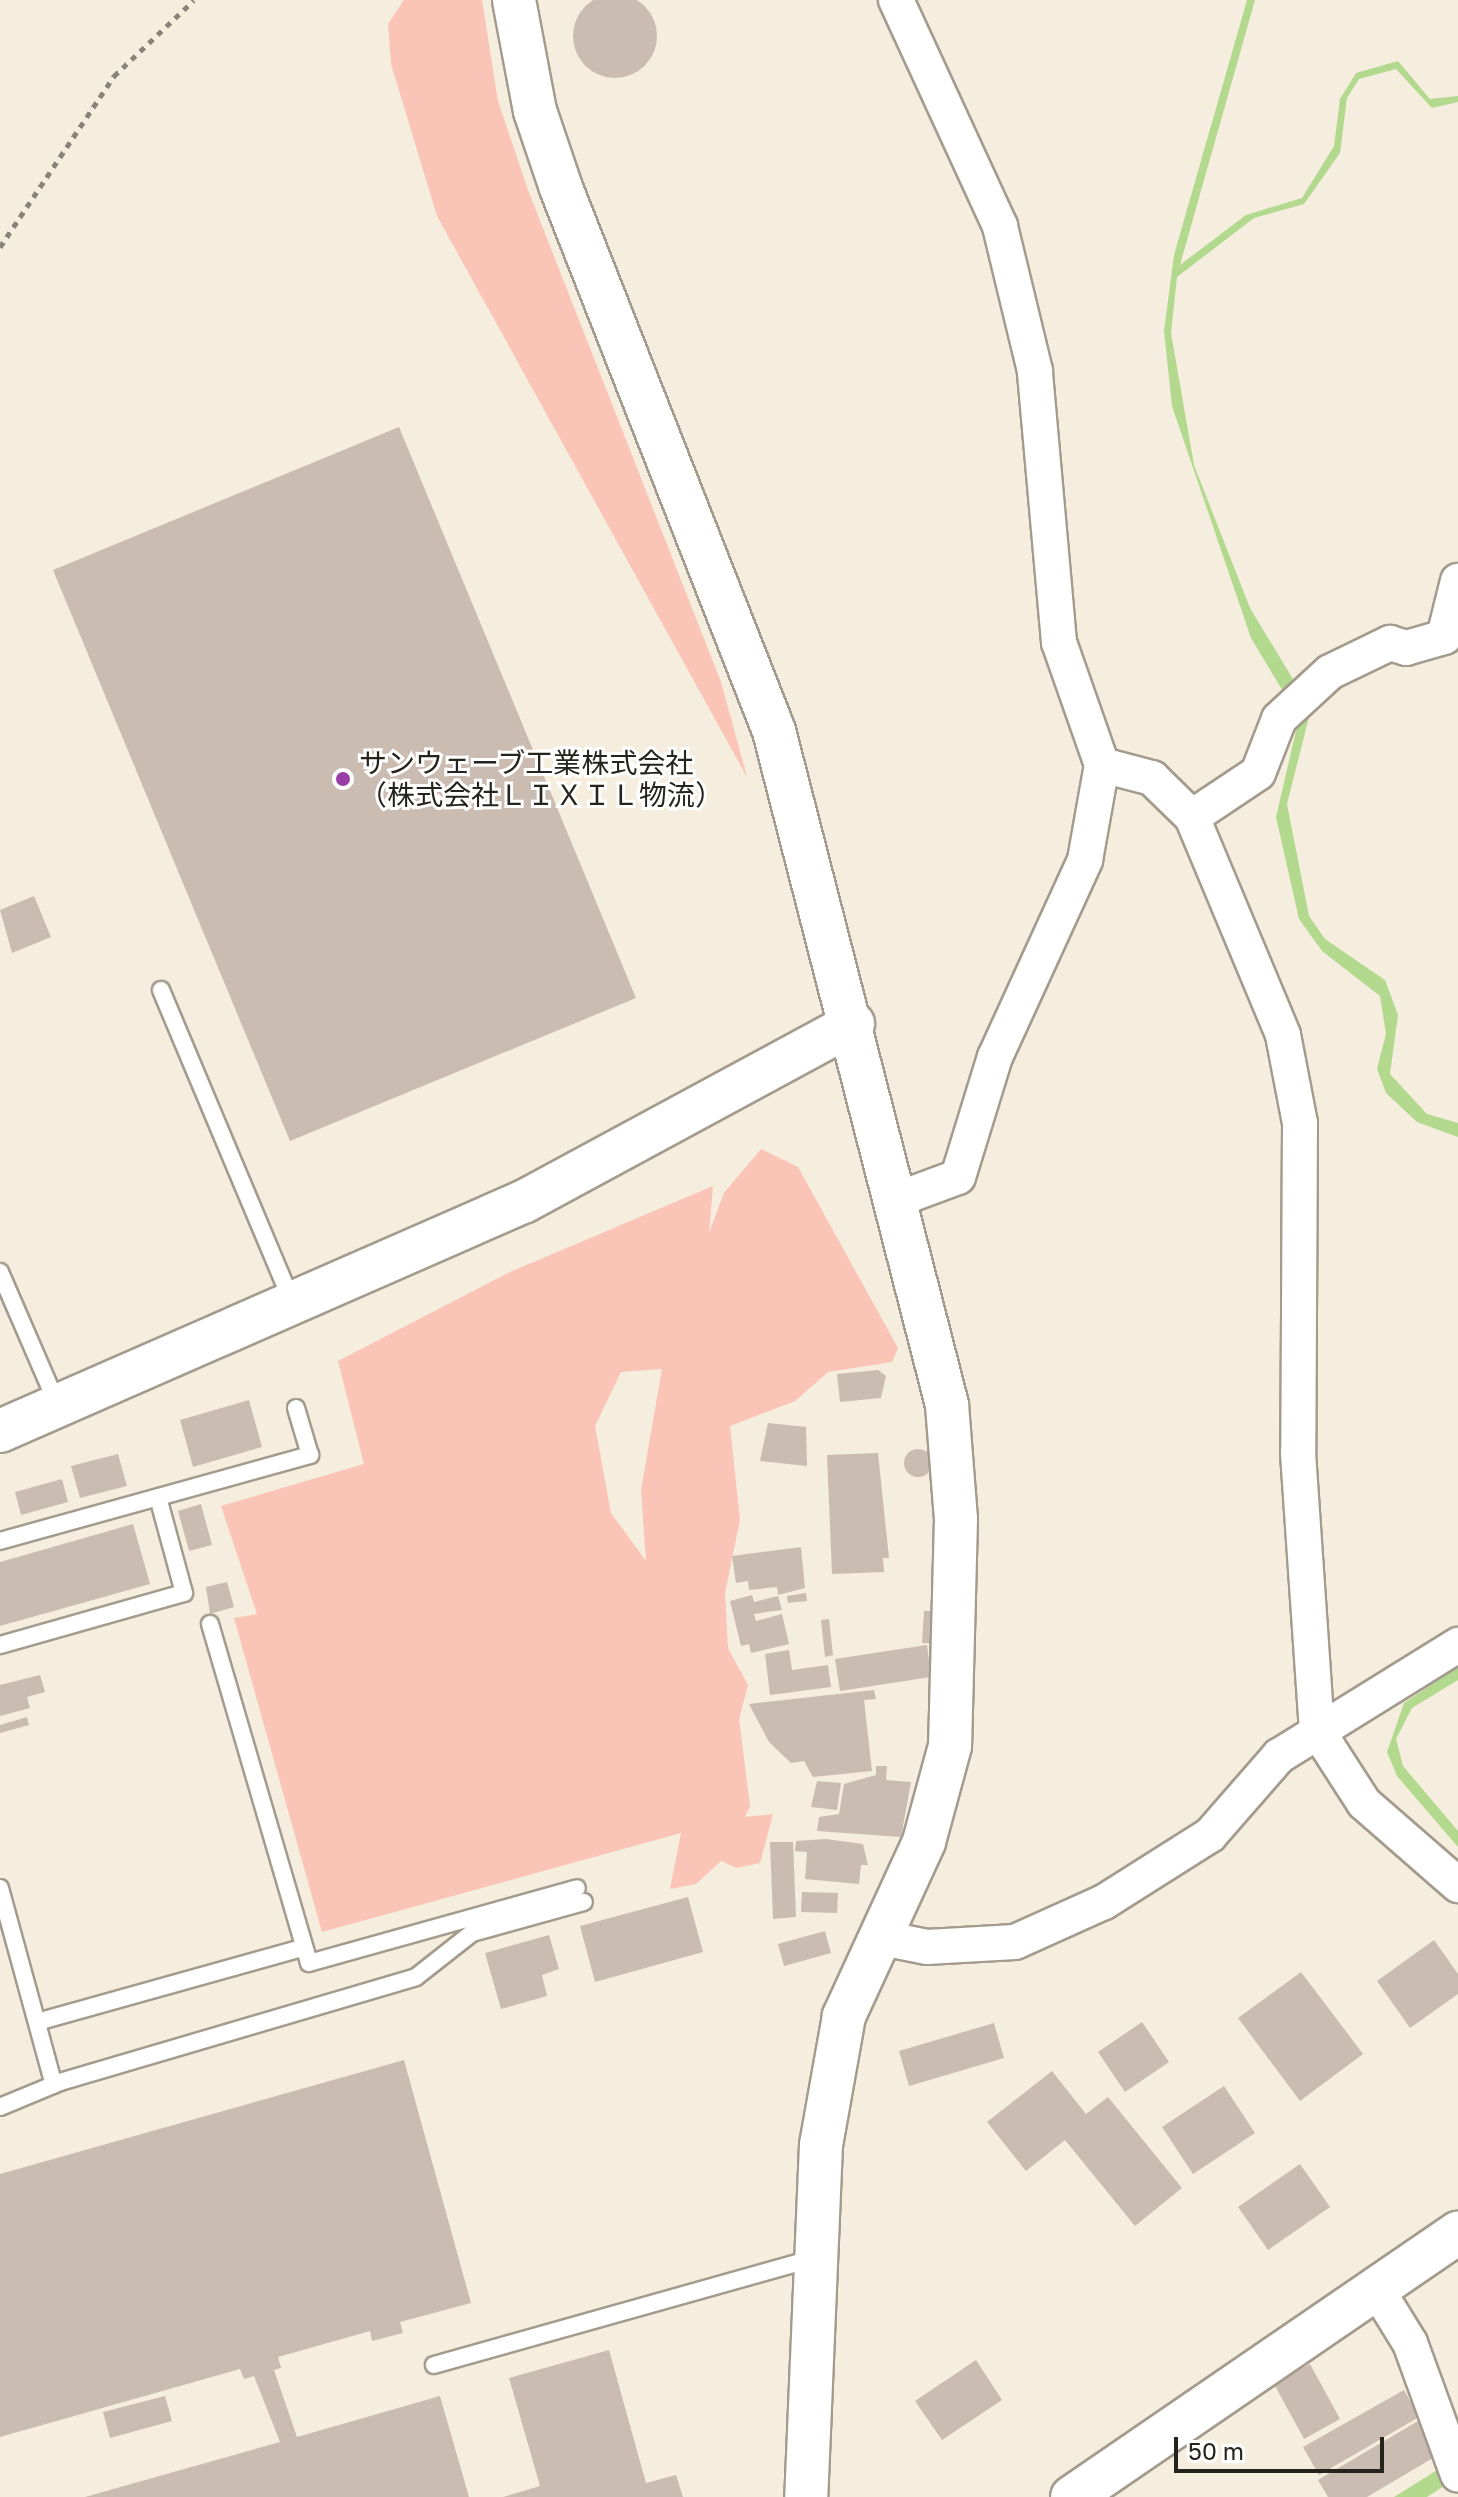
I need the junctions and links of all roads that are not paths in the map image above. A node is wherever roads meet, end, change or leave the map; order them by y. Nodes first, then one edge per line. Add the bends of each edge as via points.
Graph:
1 (514, 0) edge
2 (896, 0) edge
3 (1458, 581) edge
4 (1102, 765) junction
5 (1192, 817) junction
6 (161, 990) dead end
7 (853, 1024) junction
8 (893, 1201) junction
9 (0, 1272) edge
10 (294, 1306) junction
11 (58, 1407) junction
12 (296, 1408) dead end
13 (0, 1431) edge
14 (158, 1497) junction
15 (0, 1541) edge
16 (210, 1624) dead end
17 (0, 1645) edge
18 (1458, 1645) edge
19 (1317, 1730) junction
20 (1458, 1885) edge
21 (0, 1888) edge
22 (882, 1938) junction
23 (302, 1948) junction
24 (37, 2022) junction
25 (54, 2085) junction
26 (0, 2107) edge
27 (1458, 2233) edge
28 (815, 2257) junction
29 (1376, 2288) junction
30 (434, 2365) dead end
31 (1458, 2475) edge
32 (806, 2497) edge
33 (1072, 2497) edge

1 - 7 street via 535,111 561,188 774,731
2 - 4 street via 1000,226 1035,371 1059,642
3 - 5 street via 1444,637 1406,648 1390,643 1330,672 1279,719 1258,773
4 - 5 street via 1152,778
4 - 8 street via 1085,860 995,1057 958,1177
5 - 19 street via 1283,1035 1300,1123 1298,1453
6 - 10 lane
7 - 8 street
7 - 10 street via 525,1201
8 - 22 street via 947,1405 956,1519 950,1746 924,1842
9 - 11 lane
10 - 11 street
11 - 13 street
12 - 14 lane via 310,1455
14 - 15 lane
14 - 17 lane via 184,1593
16 - 23 lane
18 - 19 street
19 - 20 street via 1364,1803
19 - 22 street via 1279,1756 1210,1835 1104,1902 1015,1942 927,1947
21 - 24 lane
22 - 28 street via 844,2016 821,2145
23 - 24 lane
23 - 25 lane via 309,1963 580,1895 472,1933 416,1977
24 - 25 lane
25 - 26 lane
27 - 29 street
28 - 30 lane
28 - 32 street
29 - 31 street via 1410,2343
29 - 33 street

